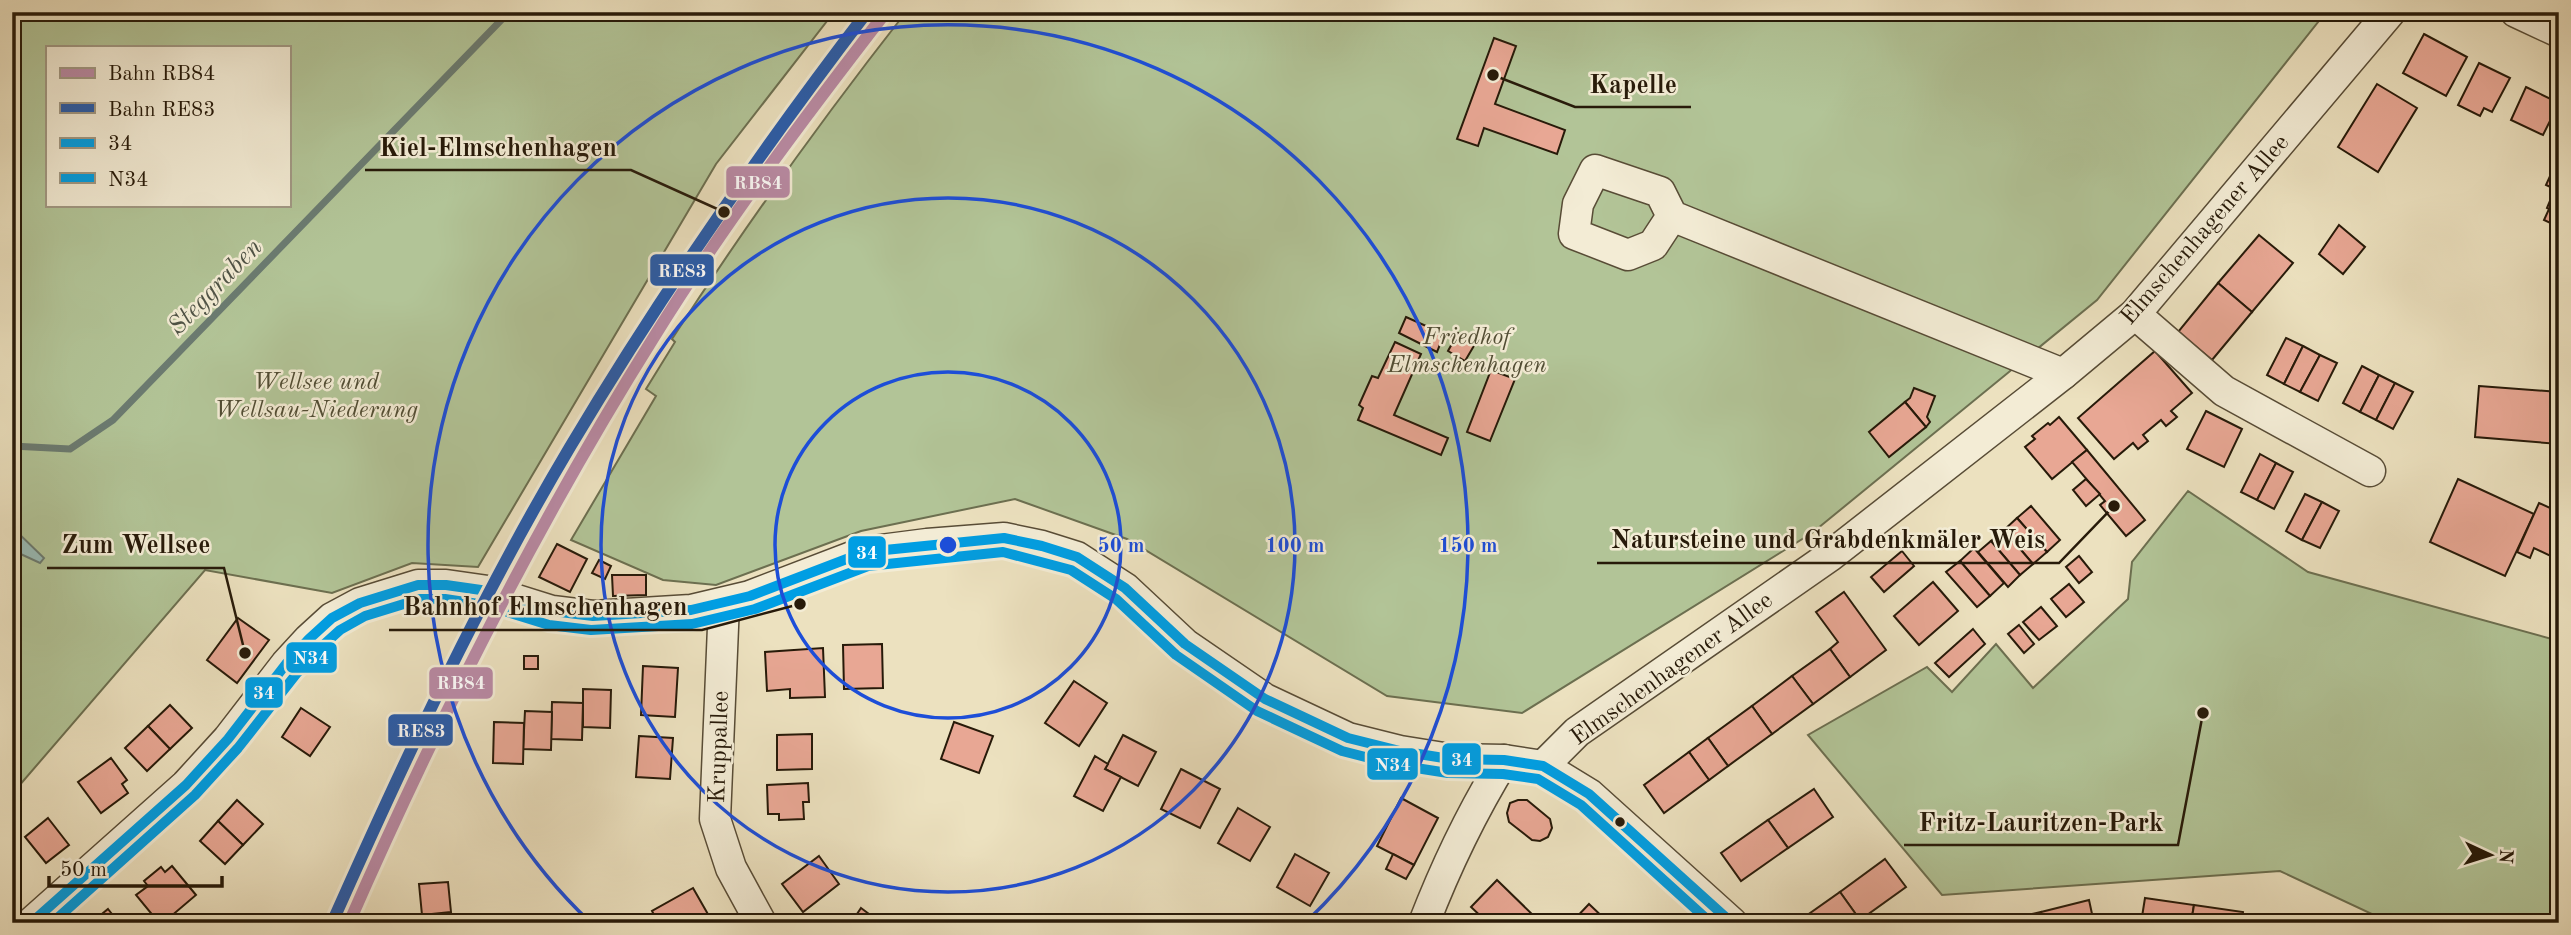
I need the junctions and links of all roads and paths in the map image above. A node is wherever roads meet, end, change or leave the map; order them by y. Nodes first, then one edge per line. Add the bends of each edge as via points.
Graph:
1 (2390, 12) edge
2 (2516, 12) edge
3 (2559, 32) edge
4 (1672, 216) dead end
5 (2135, 314) junction
6 (2063, 374) junction
7 (2370, 471) dead end
8 (724, 603) junction
9 (1504, 760) junction
10 (1543, 766) junction
11 (32, 923) edge
12 (761, 923) edge
13 (1424, 923) edge
14 (1732, 923) edge

1 - 5 street, Elmschenhagener Allee
2 - 3 street
4 - 6 street
5 - 6 street, Elmschenhagener Allee
5 - 7 street via 2224,391
6 - 10 street, Elmschenhagener Allee via 1830,556 1577,732
8 - 9 street via 865,552 1004,538 1077,557 1125,588 1185,644 1265,699 1348,738 1450,760
8 - 11 street via 691,610 593,616 542,608 466,586 418,585 360,603 332,618 286,664 186,785
8 - 12 street, Kruppallee via 715,819 732,868
9 - 10 street
9 - 13 street via 1444,872
10 - 14 street via 1589,794

